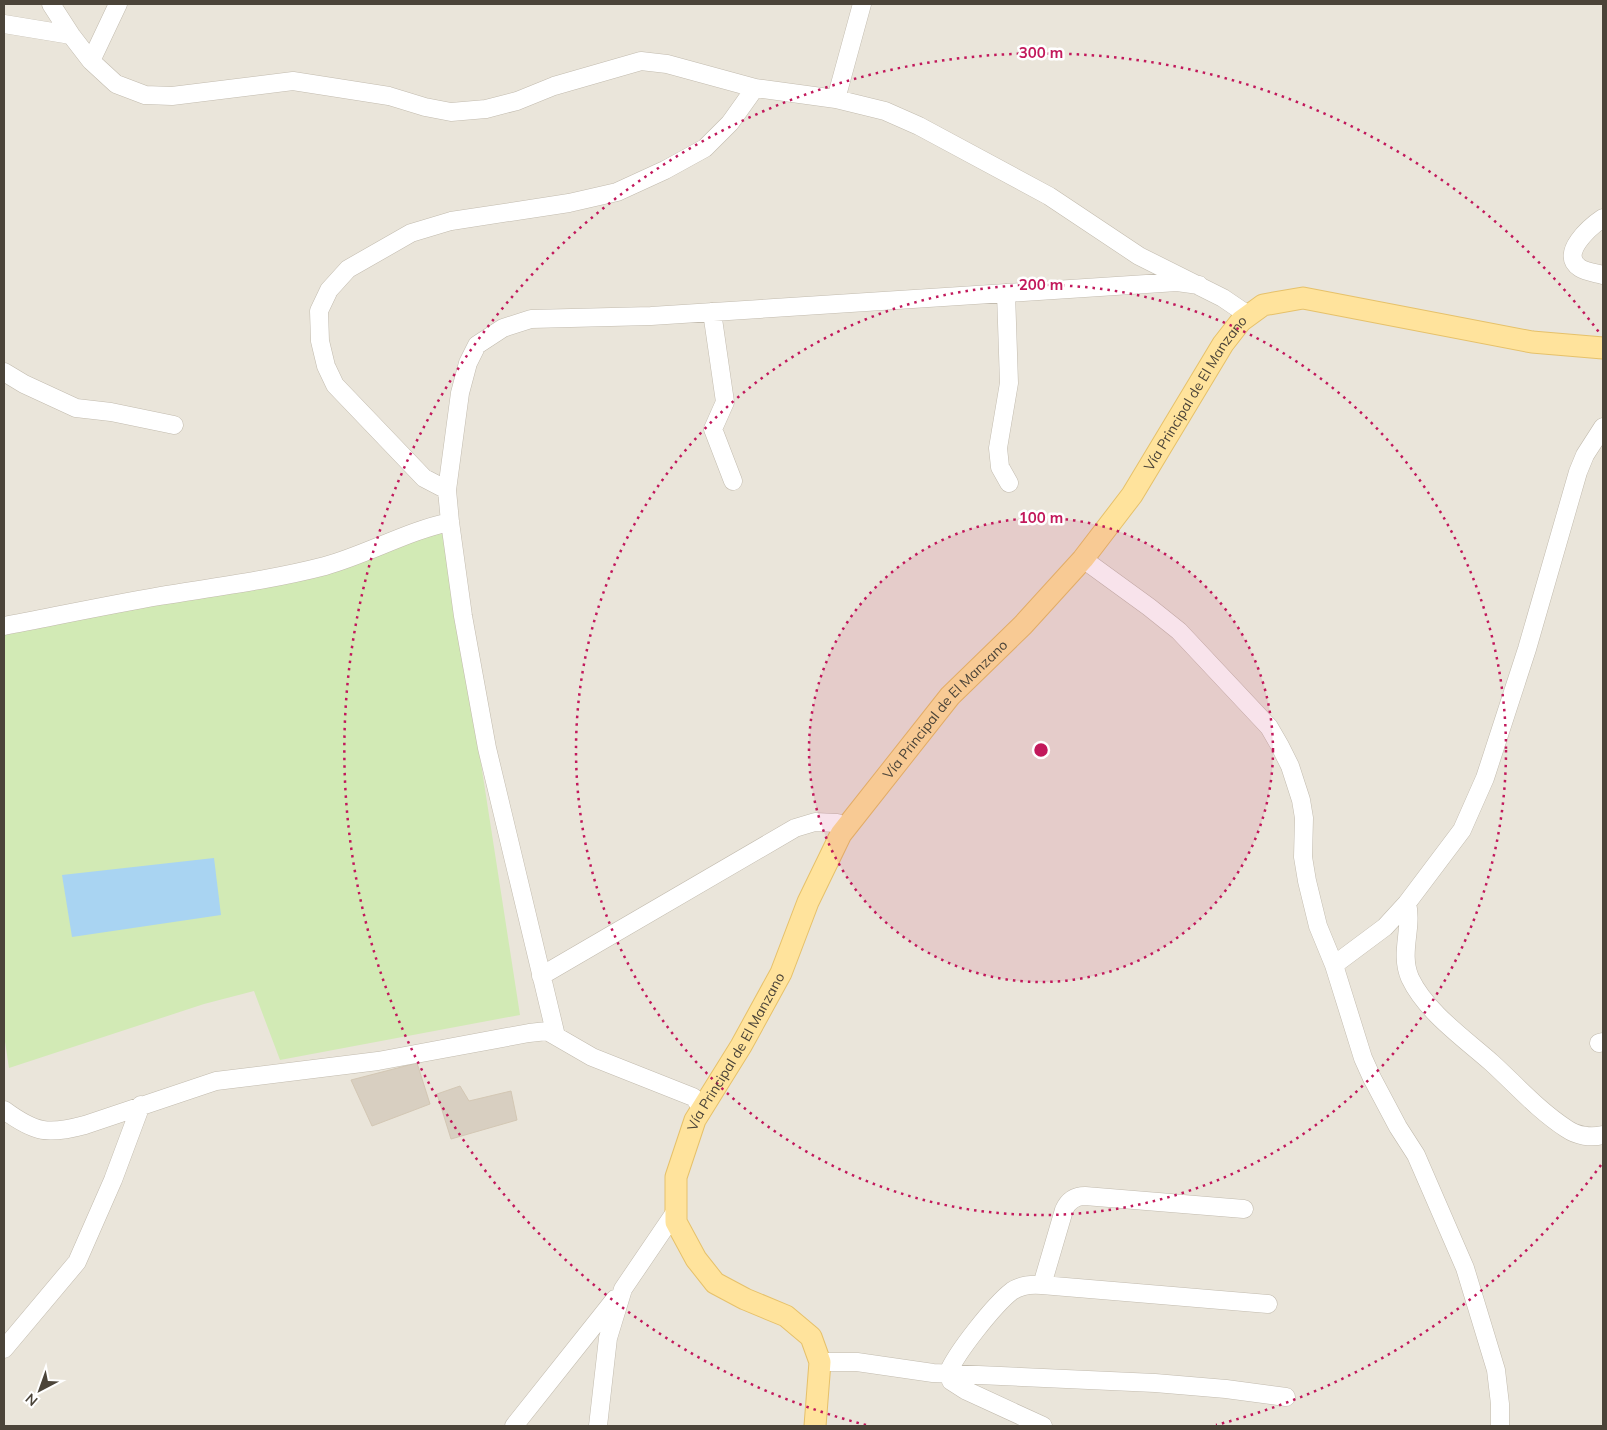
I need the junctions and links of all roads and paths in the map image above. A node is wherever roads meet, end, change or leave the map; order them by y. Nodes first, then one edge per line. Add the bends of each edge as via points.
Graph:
1 (51, 4) edge
2 (118, 4) edge
3 (862, 4) edge
4 (4, 24) edge
5 (71, 36) junction
6 (91, 61) junction
7 (755, 88) junction
8 (836, 99) junction
9 (1603, 218) edge
10 (1603, 275) edge
11 (1199, 285) junction
12 (1006, 293) junction
13 (712, 312) junction
14 (1248, 315) junction
15 (1603, 348) edge
16 (4, 372) edge
17 (174, 425) dead end
18 (1603, 428) edge
19 (733, 481) dead end
20 (1009, 483) dead end
21 (447, 490) junction
22 (450, 522) junction
23 (1083, 559) junction
24 (4, 626) edge
25 (841, 834) junction
26 (1407, 903) junction
27 (1334, 965) junction
28 (541, 976) junction
29 (556, 1036) junction
30 (141, 1105) junction
31 (4, 1110) edge
32 (695, 1120) junction
33 (1603, 1134) edge
34 (1244, 1209) dead end
35 (676, 1211) junction
36 (1042, 1285) junction
37 (623, 1289) junction
38 (1268, 1304) dead end
39 (4, 1350) edge
40 (820, 1362) junction
41 (948, 1373) junction
42 (1286, 1397) dead end
43 (514, 1426) edge
44 (598, 1426) edge
45 (815, 1426) edge
46 (1043, 1426) edge
47 (1500, 1426) edge

1 - 5 street
2 - 6 street
3 - 8 street
4 - 5 street
5 - 6 street
6 - 7 street via 116,84 145,95 172,96 293,81 389,96 424,108 451,112 486,109 516,101 554,86 641,61 668,64
7 - 8 street
7 - 21 street via 730,123 705,148 665,170 617,192 570,204 451,221 411,233 348,270 329,290 319,311 320,341 335,385 424,478
8 - 11 street via 885,111 919,126 1049,196 1140,256
9 - 10 street via 1587,230 1573,256 1580,269
11 - 12 street via 1177,282
11 - 14 street
12 - 13 street
12 - 20 street via 1009,383 998,448 1000,467
13 - 19 street via 724,402 713,429
13 - 21 street via 531,319 503,328 476,345 460,393
14 - 15 main road, Vía Principal de El Manzano via 1263,305 1303,298 1532,342
14 - 23 main road, Vía Principal de El Manzano via 1223,344 1132,495
16 - 17 street via 76,408
18 - 26 street via 1578,472 1527,649 1485,778 1462,830
21 - 22 street
22 - 24 street via 426,527 326,566
22 - 28 street via 487,748
23 - 25 main road, Vía Principal de El Manzano via 1023,625 950,696
23 - 27 street via 1179,631 1269,727 1290,766 1301,800 1303,857 1312,905
25 - 28 street via 837,823 815,822 795,828
25 - 32 main road, Vía Principal de El Manzano via 808,902 781,973
26 - 27 street via 1385,927
26 - 33 street via 1409,923 1405,963 1412,981 1431,1007 1567,1130 1584,1136
27 - 47 street via 1363,1058 1394,1120 1416,1155 1465,1268 1496,1370
28 - 29 street
29 - 30 street via 547,1031 529,1032 378,1061 216,1080
29 - 32 street via 592,1057 693,1097 702,1108
30 - 31 street via 85,1125 44,1132 25,1125
30 - 39 street via 77,1262
32 - 35 main road, Vía Principal de El Manzano via 676,1177
34 - 36 street via 1076,1197 1064,1210
35 - 37 street
35 - 40 main road, Vía Principal de El Manzano via 676,1222 692,1252 715,1283 786,1316 811,1337
36 - 38 street
36 - 41 street via 1012,1291 960,1351
37 - 43 street
37 - 44 street via 608,1338
40 - 41 street via 857,1362
40 - 45 main road, Vía Principal de El Manzano
41 - 42 street via 1155,1383
41 - 46 street via 951,1381 964,1390

